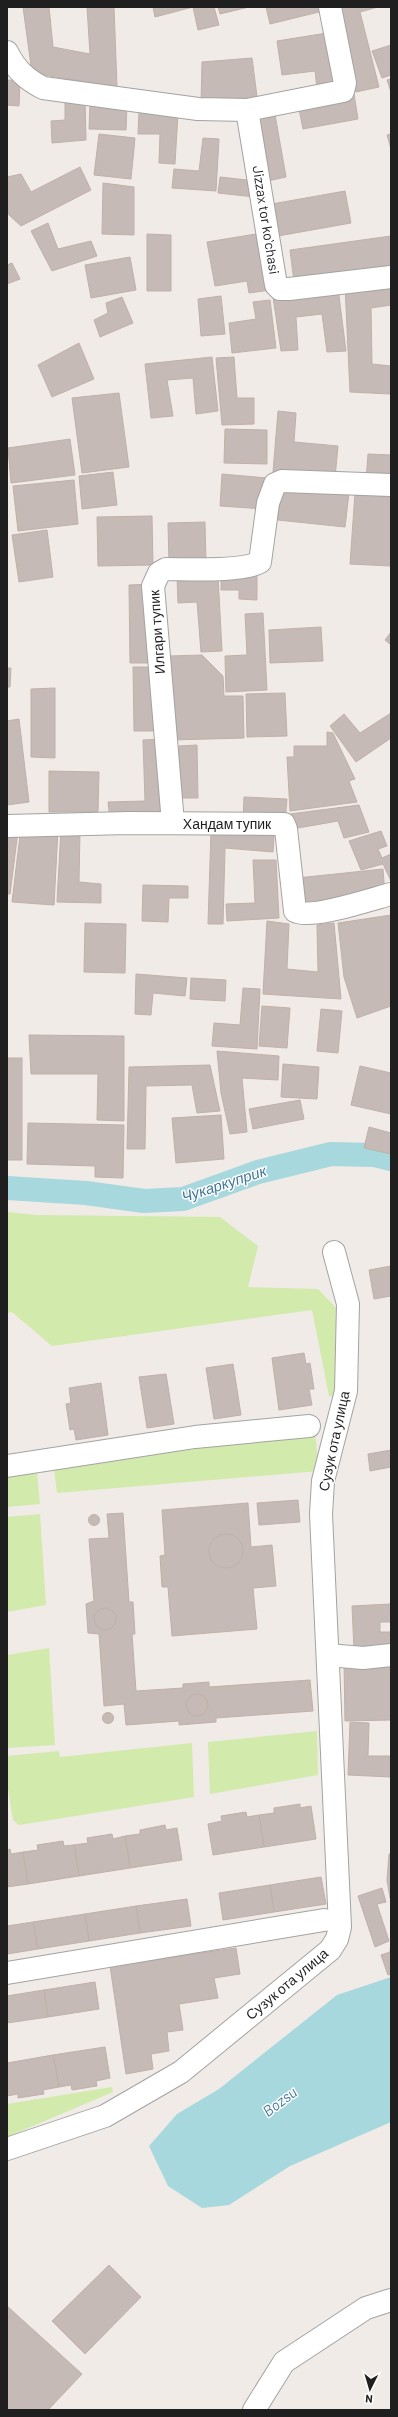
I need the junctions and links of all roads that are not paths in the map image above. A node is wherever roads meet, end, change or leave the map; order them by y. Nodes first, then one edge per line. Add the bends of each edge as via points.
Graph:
1 (330, 7) edge
2 (7, 52) edge
3 (247, 110) junction
4 (391, 277) edge
5 (391, 485) edge
6 (173, 823) junction
7 (7, 826) edge
8 (391, 894) edge
9 (334, 1252) dead end
10 (309, 1426) dead end
11 (7, 1466) edge
12 (328, 1655) junction
13 (391, 1655) edge
14 (324, 1920) dead end
15 (7, 1973) edge
16 (7, 2149) edge
17 (391, 2300) edge
18 (254, 2410) edge

1 - 3 street via 345,83 343,91
2 - 3 street via 25,78 43,88 198,109
3 - 4 street, Jizzax tor koʻchasi via 276,285 280,289 288,289
5 - 6 street, Илгари тупик via 282,481 276,484 268,504 260,562 233,568 166,569 156,579 153,586
6 - 7 street, Хандам тупик
6 - 8 street, Хандам тупик via 285,826 293,905 295,911 300,914 333,910
9 - 12 street, Сузук ота улица via 348,1312 346,1391 323,1481 321,1514
10 - 11 street via 195,1438
12 - 13 street via 363,1658
12 - 16 street, Сузук ота улица via 340,1927 337,1939 330,1950 181,2072 105,2116
14 - 15 street
17 - 18 street via 366,2308 284,2362

